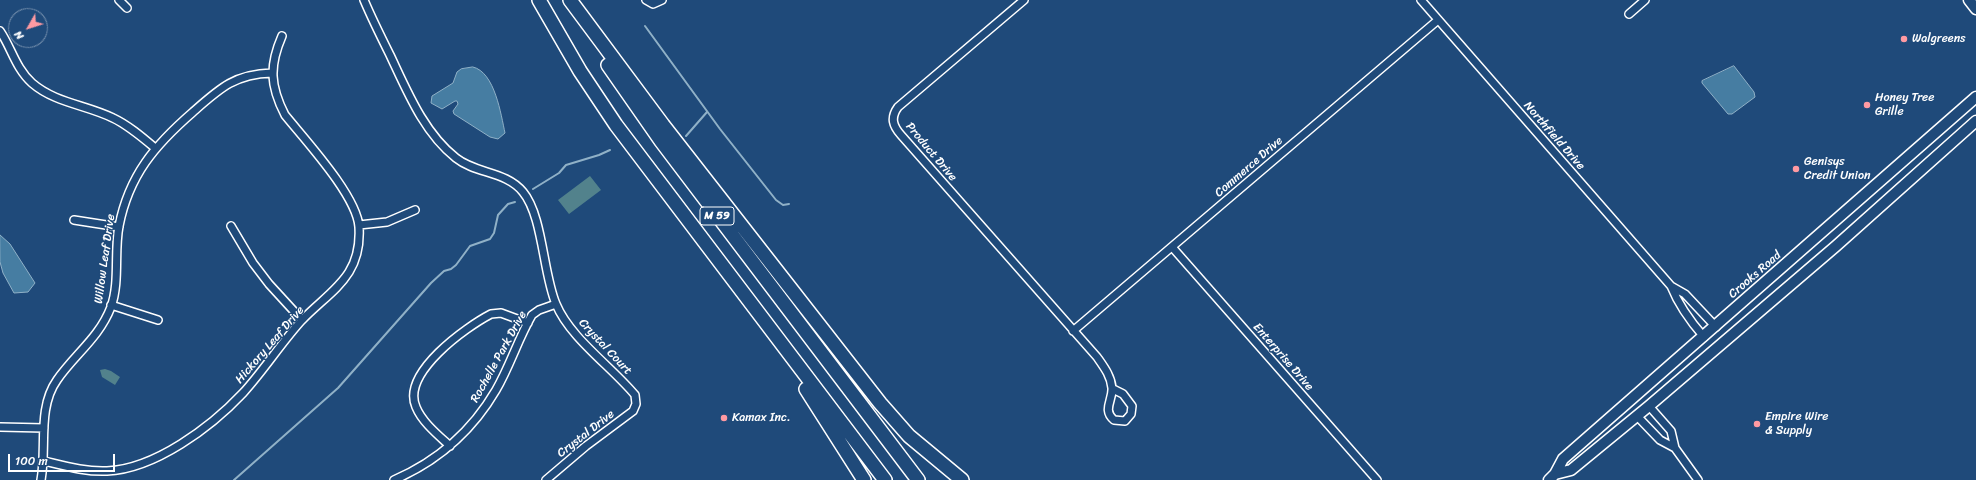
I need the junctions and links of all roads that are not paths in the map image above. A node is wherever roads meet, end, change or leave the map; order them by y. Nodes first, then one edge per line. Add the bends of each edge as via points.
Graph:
1 (119, 0) edge
2 (364, 0) edge
3 (539, 0) edge
4 (569, 0) edge
5 (646, 0) edge
6 (662, 0) edge
7 (1024, 0) edge
8 (1421, 0) edge
9 (1644, 0) edge
10 (1968, 0) edge
11 (127, 8) dead end
12 (1976, 9) edge
13 (1629, 14) dead end
14 (1438, 20) junction
15 (0, 31) edge
16 (282, 36) dead end
17 (272, 73) junction
18 (1976, 97) edge
19 (1976, 121) edge
20 (155, 148) junction
21 (1882, 180) junction
22 (1885, 202) junction
23 (415, 210) dead end
24 (74, 220) dead end
25 (359, 225) junction
26 (231, 226) dead end
27 (119, 227) junction
28 (1172, 247) junction
29 (1671, 286) junction
30 (1762, 286) junction
31 (556, 304) junction
32 (111, 305) junction
33 (1765, 307) junction
34 (754, 308) junction
35 (158, 320) dead end
36 (302, 320) junction
37 (528, 322) junction
38 (1716, 327) junction
39 (1073, 331) junction
40 (1704, 337) junction
41 (1715, 350) junction
42 (1113, 389) junction
43 (1640, 392) junction
44 (636, 404) joint
45 (1649, 406) junction
46 (1637, 416) junction
47 (0, 427) edge
48 (44, 428) junction
49 (450, 446) junction
50 (1674, 448) junction
51 (44, 461) junction
52 (1552, 477) edge
53 (41, 480) edge
54 (394, 480) edge
55 (546, 480) edge
56 (864, 480) edge
57 (885, 480) edge
58 (918, 480) edge
59 (962, 480) edge
60 (1377, 480) edge
61 (1698, 480) edge

1 - 11 street
2 - 31 street via 404,83 424,121 437,139 457,160 510,181 528,199 534,213
3 - 34 highway, M 59 via 576,65 616,125
4 - 58 highway, M 59 via 612,71 656,135
4 - 59 highway via 880,403 909,436
5 - 6 street via 653,4
7 - 39 street, Product Drive via 898,107 894,113 893,123
8 - 14 street, Northfield Drive
9 - 13 street
10 - 12 main road
14 - 28 street, Commerce Drive
14 - 29 street, Northfield Drive
15 - 20 street via 21,70 32,83 55,97 118,120
16 - 17 street, Hickory Leaf Drive via 276,50
17 - 20 street, Willow Leaf Drive via 249,75 219,89
17 - 25 street, Hickory Leaf Drive via 278,102 285,115 343,188 351,201
18 - 21 main road, Crooks Road
19 - 22 main road, Crooks Road
20 - 27 street, Willow Leaf Drive via 132,185
21 - 22 main road via 1878,192 1881,200
21 - 30 main road, Crooks Road
22 - 33 main road, Crooks Road
23 - 25 street via 387,222
24 - 27 street
25 - 36 street, Hickory Leaf Drive via 357,254 352,269 335,291
26 - 36 street via 265,279
27 - 32 street, Willow Leaf Drive
28 - 39 street, Commerce Drive
28 - 60 street, Enterprise Drive
29 - 38 street, Northfield Drive via 1685,294
29 - 40 street, Northfield Drive via 1684,313
30 - 33 main road via 1758,297 1761,305
30 - 38 main road, Crooks Road
31 - 37 street, Rochelle Park Drive via 539,310
31 - 44 street, Crystal Court via 572,328 632,391
32 - 35 street
32 - 48 street, Willow Leaf Drive via 96,336 57,380 46,408
33 - 41 main road, Crooks Road
34 - 56 highway
34 - 57 highway, M 59
36 - 51 street, Hickory Leaf Drive via 243,393 198,432 160,455 125,468 108,471 90,471
37 - 49 street, Rochelle Park Drive via 497,389 477,419
37 - 49 street via 501,313 491,314 439,351 418,380 414,395 415,407
38 - 40 main road, Crooks Road
38 - 41 main road via 1720,336
39 - 42 street via 1108,373
40 - 43 main road, Crooks Road
41 - 45 main road, Crooks Road
42 - 42 street via 1123,394 1132,406 1131,414 1125,420 1116,421 1108,413
43 - 46 main road via 1634,407
43 - 52 main road, Crooks Road via 1563,459
44 - 55 street, Crystal Drive via 626,417
45 - 46 main road, Crooks Road
45 - 50 street via 1671,431
46 - 50 street via 1660,440
46 - 52 main road, Crooks Road via 1571,470
47 - 48 street
48 - 51 street, Willow Leaf Drive
49 - 54 street, Rochelle Park Drive via 429,462
50 - 61 street
51 - 53 street, Willow Leaf Drive

